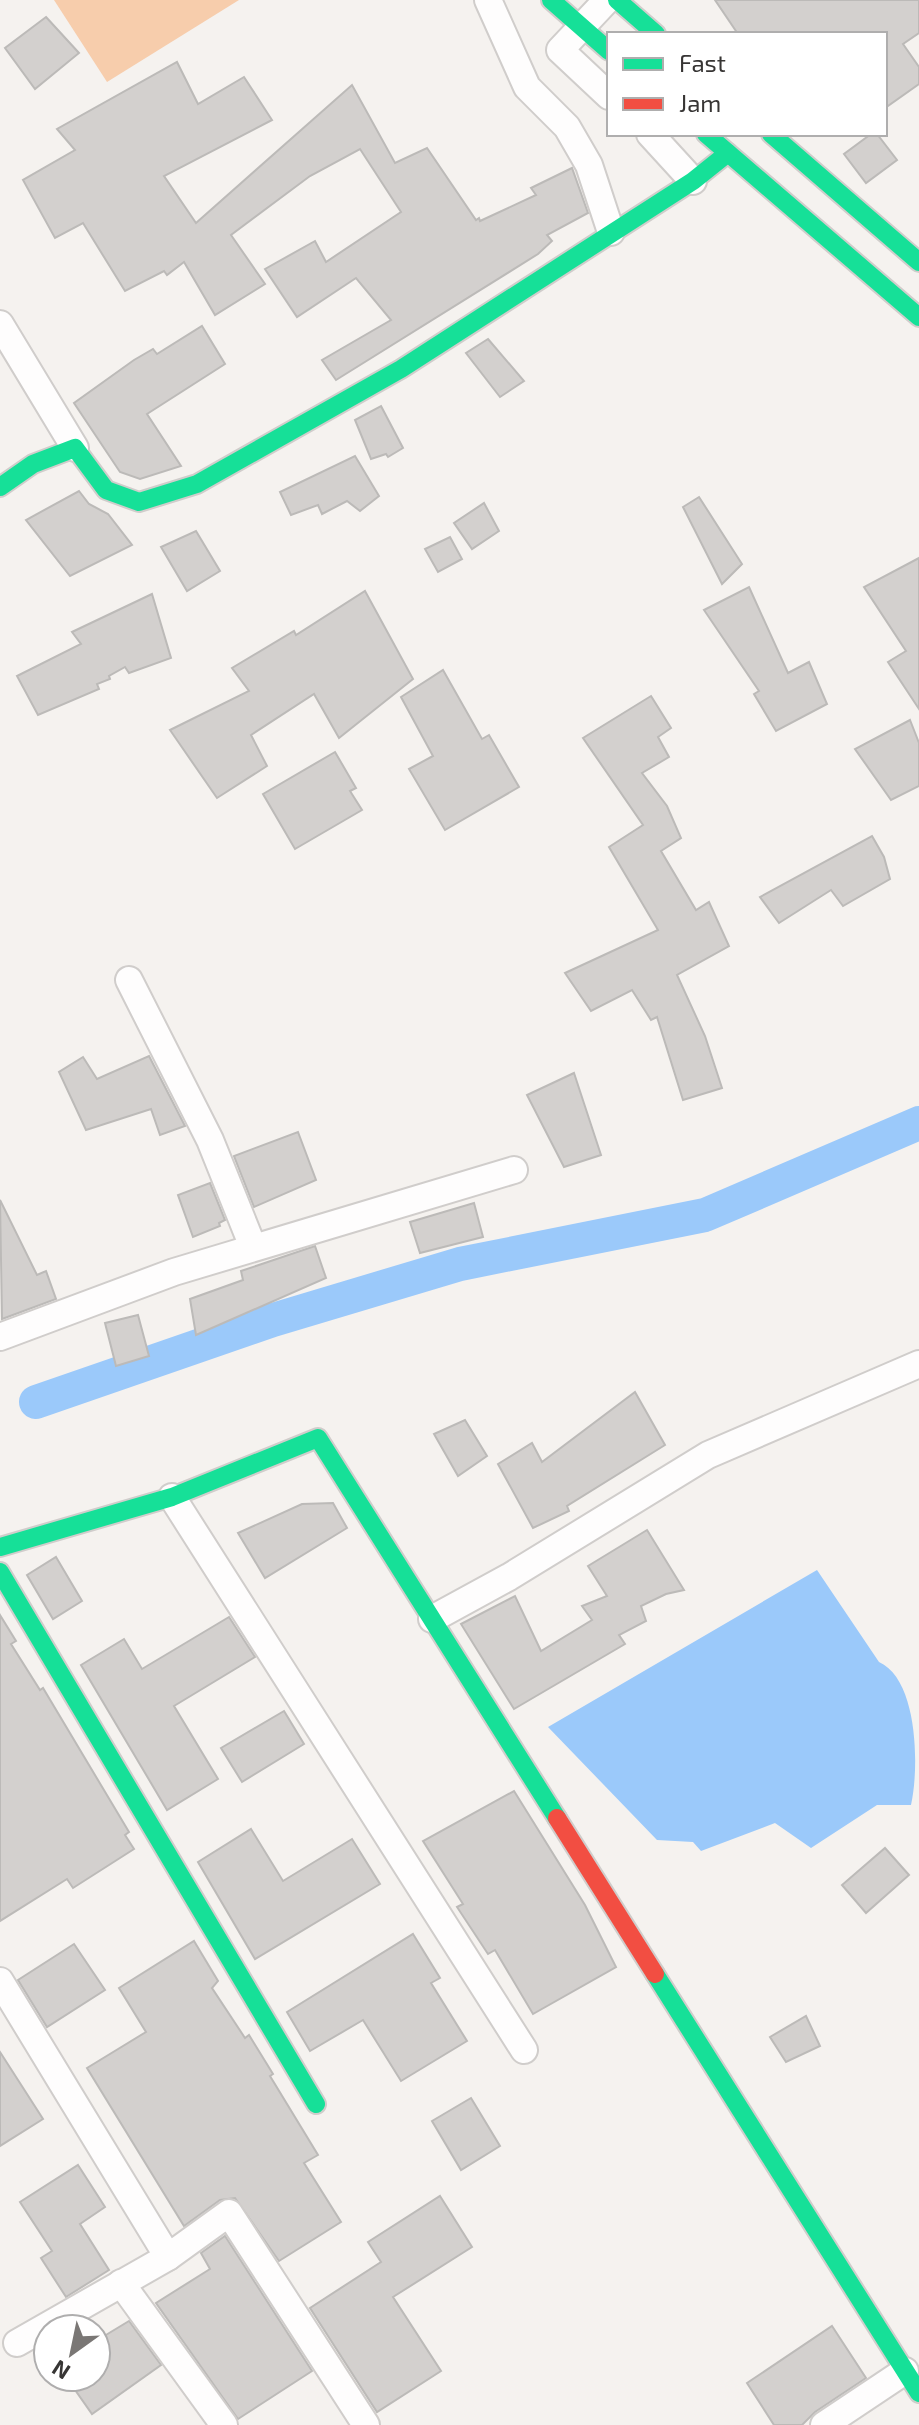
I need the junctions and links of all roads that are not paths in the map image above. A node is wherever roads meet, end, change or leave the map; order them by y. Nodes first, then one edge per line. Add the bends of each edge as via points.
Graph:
1 (488, 0) edge
2 (551, 0) edge
3 (607, 0) edge
4 (617, 0) edge
5 (579, 26) junction
6 (654, 32) edge
7 (607, 49) edge
8 (607, 94) edge
9 (652, 136) edge
10 (708, 136) edge
11 (773, 136) edge
12 (728, 153) junction
13 (693, 181) junction
14 (611, 232) junction
15 (919, 262) edge
16 (919, 317) edge
17 (0, 324) edge
18 (75, 448) junction
19 (0, 487) edge
20 (129, 980) dead end
21 (514, 1170) dead end
22 (253, 1247) junction
23 (0, 1337) edge
24 (919, 1364) edge
25 (172, 1497) junction
26 (0, 1547) edge
27 (0, 1572) edge
28 (432, 1619) junction
29 (0, 1981) edge
30 (524, 2050) dead end
31 (316, 2104) dead end
32 (168, 2257) junction
33 (121, 2283) junction
34 (17, 2343) dead end
35 (912, 2382) edge
36 (224, 2425) edge
37 (366, 2425) edge
38 (824, 2425) edge

1 - 14 street via 527,87 567,127 589,165
2 - 5 street
3 - 5 street
4 - 6 street
5 - 7 street
5 - 8 street via 560,50
9 - 13 street
10 - 12 street
11 - 15 street
12 - 13 street
12 - 16 street
13 - 14 street
14 - 18 street via 401,369 197,484 139,502 106,490
17 - 18 street
18 - 19 street via 33,464
20 - 22 street via 210,1140
21 - 22 street
22 - 23 street
24 - 28 street via 708,1455
25 - 26 street
25 - 28 street via 318,1438
25 - 30 street
27 - 31 street
28 - 35 street
29 - 32 street
32 - 33 street
32 - 37 street via 229,2213
33 - 34 street
33 - 36 street
35 - 38 street

